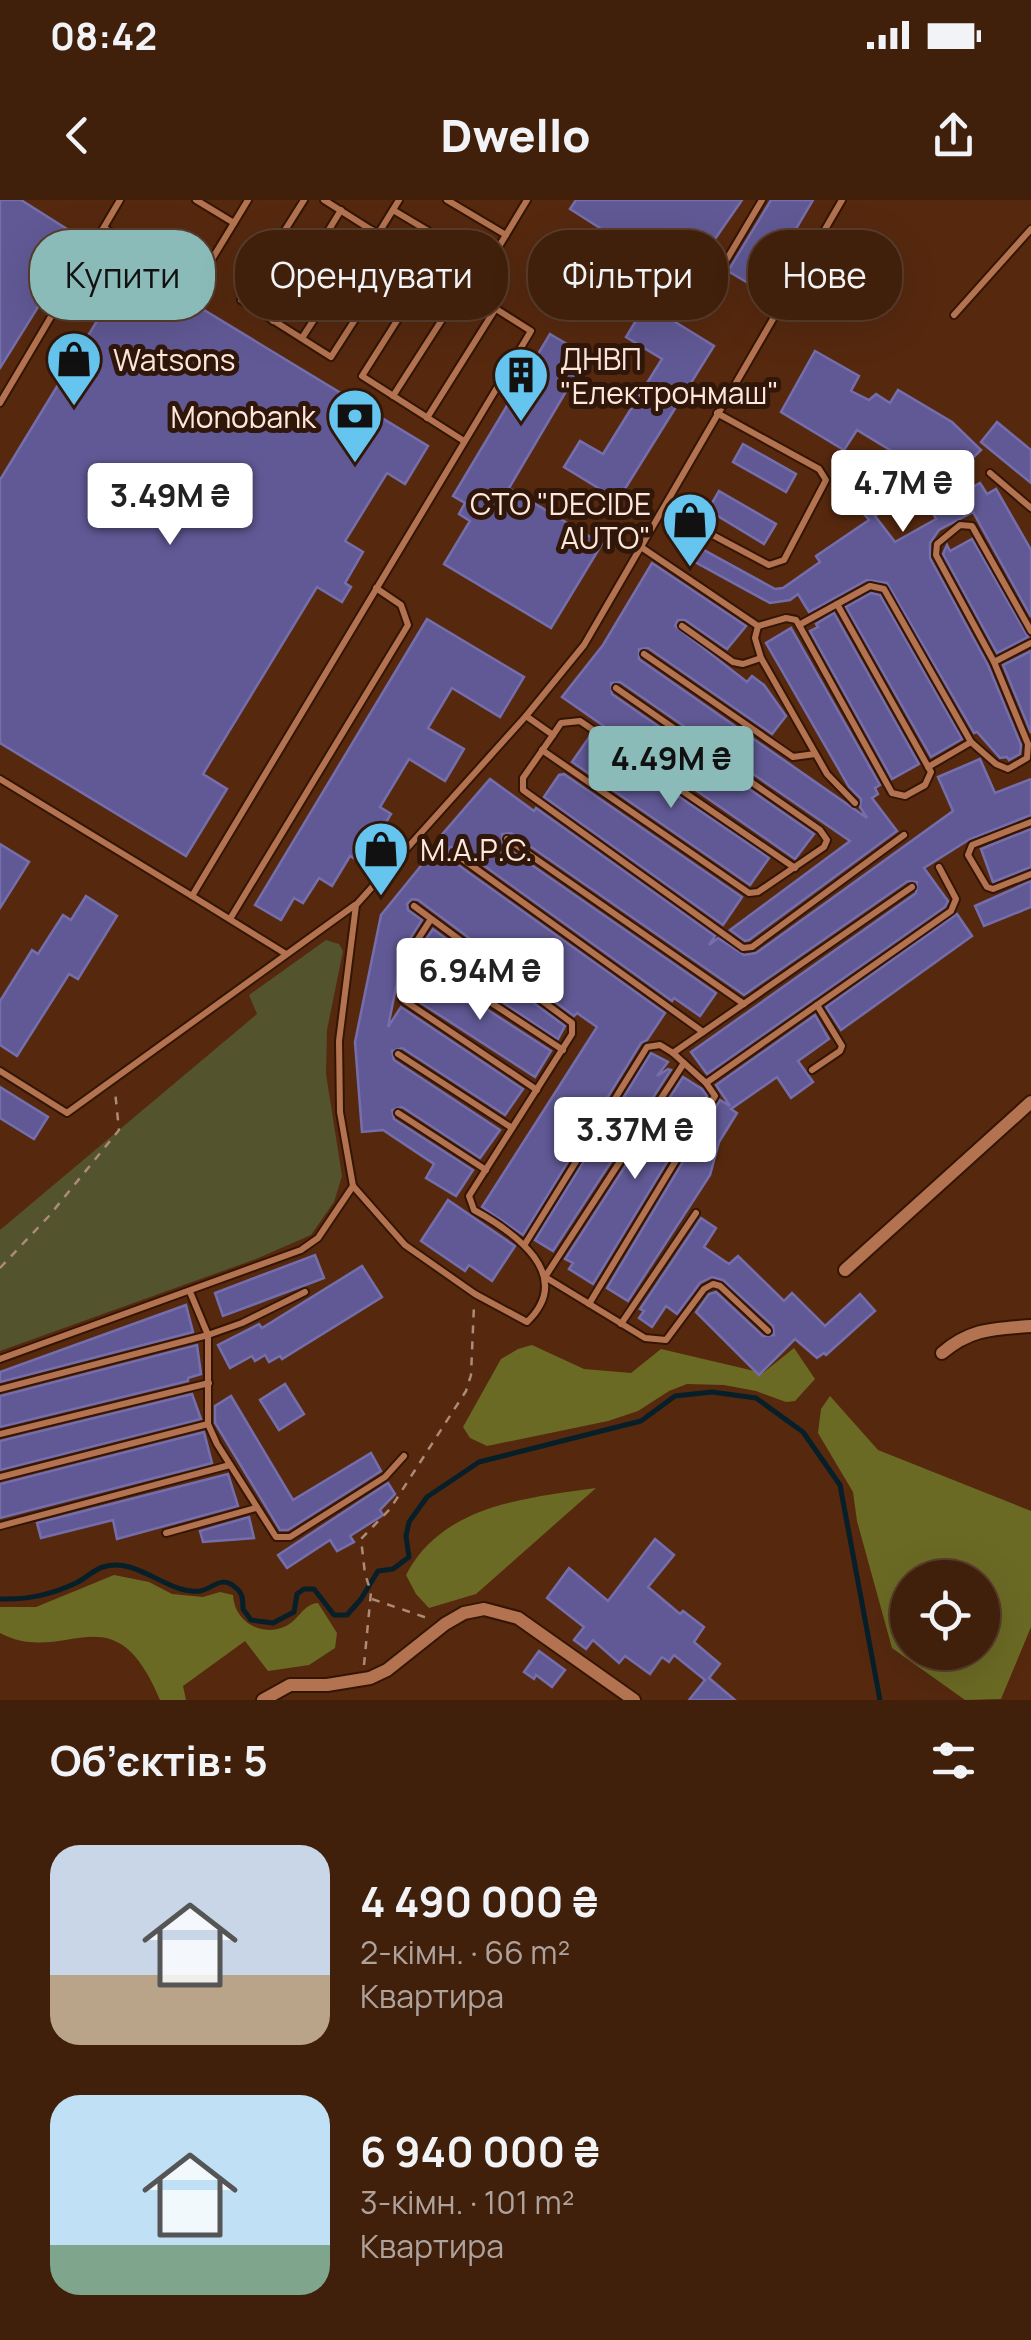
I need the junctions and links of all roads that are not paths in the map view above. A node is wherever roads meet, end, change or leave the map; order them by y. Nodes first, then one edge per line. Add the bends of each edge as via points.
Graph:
1 (120, 200) edge
2 (248, 200) edge
3 (304, 200) edge
4 (324, 200) edge
5 (399, 200) edge
6 (447, 200) edge
7 (762, 200) edge
8 (842, 200) edge
9 (201, 201) edge
10 (523, 202) edge
11 (341, 210) junction
12 (393, 210) junction
13 (234, 223) junction
14 (104, 228) junction
15 (1031, 229) edge
16 (372, 230) edge
17 (377, 230) edge
18 (424, 230) edge
19 (498, 230) edge
20 (508, 231) edge
21 (728, 257) edge
22 (954, 315) dead end
23 (508, 316) edge
24 (314, 320) edge
25 (355, 320) edge
26 (397, 320) edge
27 (442, 320) edge
28 (485, 320) edge
29 (273, 321) junction
30 (302, 338) junction
31 (394, 396) junction
32 (0, 403) edge
33 (717, 413) junction
34 (427, 418) junction
35 (464, 441) junction
36 (990, 474) dead end
37 (1031, 508) edge
38 (708, 532) dead end
39 (642, 547) junction
40 (376, 588) junction
41 (837, 604) junction
42 (799, 625) junction
43 (682, 626) dead end
44 (758, 626) junction
45 (1031, 631) edge
46 (1031, 643) edge
47 (644, 654) dead end
48 (762, 658) junction
49 (994, 662) junction
50 (616, 688) dead end
51 (526, 716) junction
52 (553, 735) junction
53 (972, 742) junction
54 (542, 750) junction
55 (815, 754) junction
56 (928, 767) junction
57 (0, 780) edge
58 (855, 803) dead end
59 (1031, 822) edge
60 (904, 835) dead end
61 (508, 838) dead end
62 (454, 852) dead end
63 (939, 867) dead end
64 (795, 868) junction
65 (1031, 874) edge
66 (912, 887) dead end
67 (192, 896) junction
68 (356, 905) junction
69 (414, 906) dead end
70 (230, 919) junction
71 (432, 919) junction
72 (411, 950) junction
73 (286, 954) junction
74 (744, 1004) junction
75 (817, 1006) junction
76 (703, 1032) junction
77 (563, 1050) junction
78 (398, 1054) dead end
79 (673, 1054) junction
80 (684, 1063) junction
81 (812, 1070) dead end
82 (0, 1071) edge
83 (706, 1084) junction
84 (537, 1090) junction
85 (1031, 1102) edge
86 (398, 1113) dead end
87 (512, 1128) junction
88 (486, 1170) junction
89 (354, 1186) junction
90 (696, 1213) dead end
91 (525, 1244) junction
92 (845, 1270) dead end
93 (545, 1277) junction
94 (190, 1292) junction
95 (304, 1292) dead end
96 (590, 1304) junction
97 (621, 1324) junction
98 (1031, 1326) edge
99 (768, 1330) dead end
100 (208, 1335) junction
101 (942, 1354) dead end
102 (0, 1359) edge
103 (209, 1383) junction
104 (0, 1389) edge
105 (208, 1424) junction
106 (0, 1434) edge
107 (404, 1456) dead end
108 (230, 1464) junction
109 (0, 1477) edge
110 (256, 1508) junction
111 (0, 1526) edge
112 (166, 1533) dead end
113 (262, 1700) edge
114 (634, 1700) edge

1 - 14 lane
2 - 13 lane
3 - 29 lane via 241,300
4 - 11 lane
5 - 12 lane
6 - 19 lane
7 - 21 lane
8 - 33 lane
9 - 13 lane
10 - 20 lane
11 - 16 lane
11 - 29 lane
12 - 17 lane
12 - 18 lane
13 - 14 lane via 195,280
14 - 32 lane
15 - 22 lane
23 - 35 lane via 531,331
24 - 30 lane
25 - 30 lane via 331,357
26 - 31 lane via 362,376
27 - 31 lane
28 - 34 lane
29 - 30 lane
31 - 34 lane
33 - 38 lane via 819,469 826,480 776,565
33 - 39 lane
34 - 35 lane
35 - 40 lane
36 - 37 lane
39 - 44 lane
39 - 51 lane via 584,645
40 - 67 lane
40 - 70 lane via 401,605 408,625
41 - 42 lane
41 - 53 lane via 870,586 884,589
41 - 56 lane
42 - 44 lane via 786,618
42 - 56 lane via 892,793 904,796 925,786
43 - 48 lane via 733,662
44 - 48 lane
45 - 49 lane via 972,526 960,525 936,544 936,556
46 - 49 lane
47 - 55 lane via 794,757
48 - 55 lane
49 - 53 lane via 1027,758 1008,770
50 - 64 lane via 820,830 824,847
51 - 52 lane
51 - 68 lane
52 - 54 lane
52 - 64 lane via 562,723 580,722
53 - 56 lane
54 - 60 lane via 522,778 523,790 743,948
54 - 64 lane via 749,893
55 - 58 lane
57 - 67 lane
59 - 65 lane via 972,845 968,855 993,889
61 - 74 lane
62 - 76 lane
63 - 75 lane via 956,900 951,912
66 - 74 lane
67 - 70 lane
68 - 73 lane
68 - 89 lane via 339,1041 340,1112
69 - 71 lane
70 - 73 lane
71 - 72 lane
71 - 77 lane via 569,1018 572,1034
72 - 77 lane
72 - 84 lane via 401,994 407,1004
73 - 82 lane via 67,1113
74 - 76 lane
75 - 81 lane via 842,1046
75 - 83 lane
76 - 79 lane
77 - 84 lane
78 - 87 lane
79 - 80 lane
79 - 91 lane via 660,1045 648,1048
80 - 83 lane
80 - 93 lane
83 - 96 lane via 715,1096
84 - 87 lane
85 - 92 street
86 - 88 lane
87 - 88 lane
88 - 91 lane via 470,1204
89 - 93 lane via 405,1245 527,1322 544,1301
89 - 94 lane via 325,1230 301,1250
90 - 97 lane
91 - 93 lane
93 - 96 lane
94 - 100 lane
94 - 102 lane
95 - 100 lane
96 - 97 lane
97 - 99 lane via 645,1338 666,1340 712,1284
98 - 101 street via 988,1329 960,1338
100 - 103 lane
100 - 104 lane
103 - 105 lane
103 - 106 lane
105 - 108 lane
105 - 109 lane
107 - 110 lane via 385,1477 290,1537 276,1537
108 - 110 lane
108 - 111 lane
110 - 112 lane
113 - 114 street via 290,1685 351,1683 387,1670 445,1624 484,1609 504,1612

